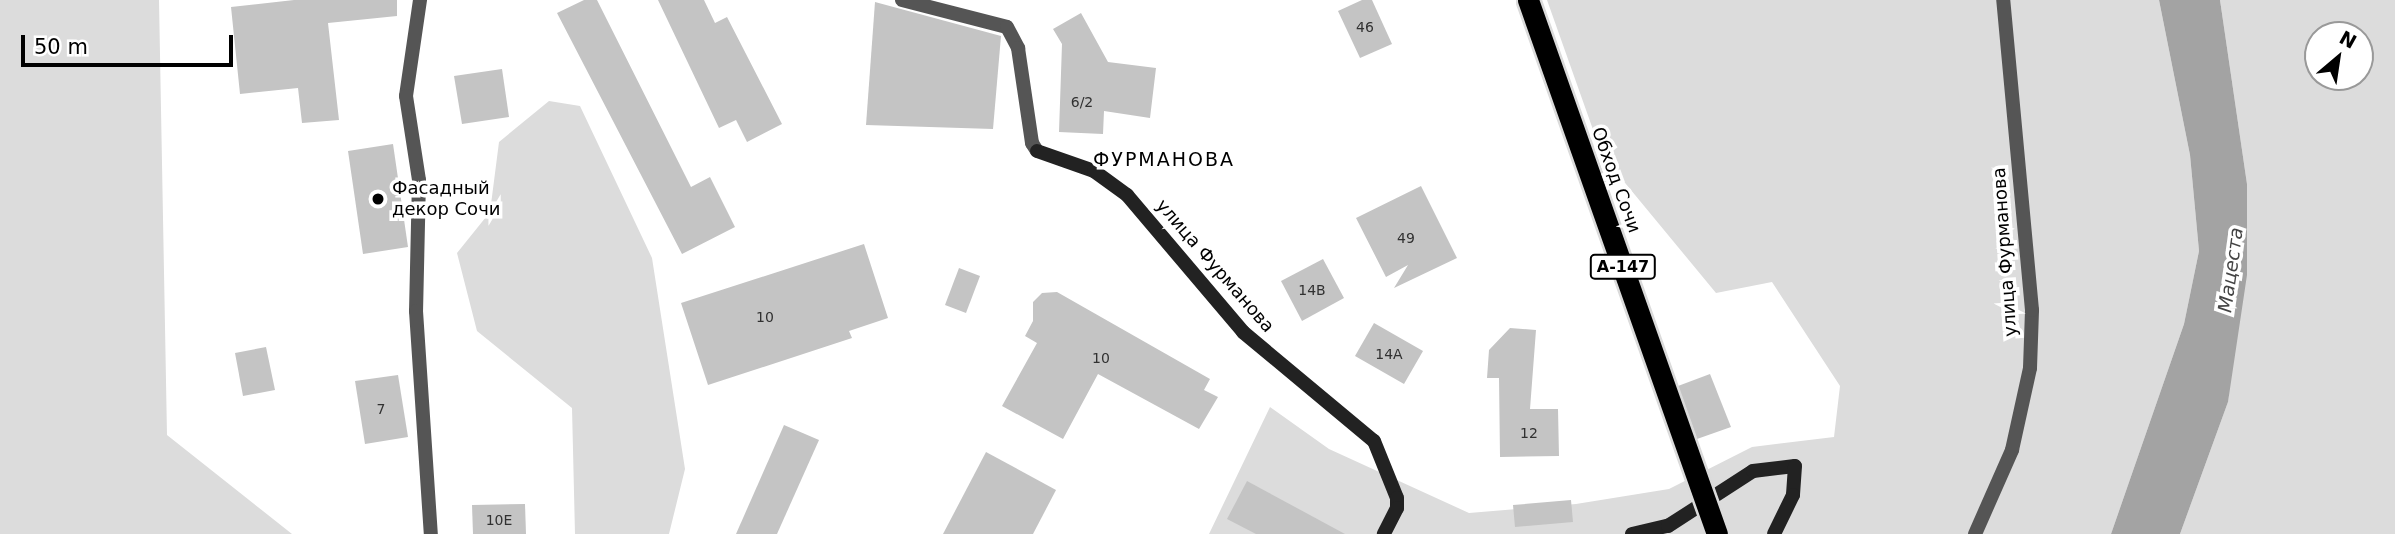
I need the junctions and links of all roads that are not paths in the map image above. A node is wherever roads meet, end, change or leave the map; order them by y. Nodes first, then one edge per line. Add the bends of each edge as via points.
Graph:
1 (420, 0) edge
2 (902, 0) edge
3 (1528, 0) edge
4 (2003, 0) edge
5 (431, 534) edge
6 (1384, 534) edge
7 (1632, 534) edge
8 (1717, 534) edge
9 (1774, 534) edge
10 (1975, 534) edge

1 - 5 street via 405,96 419,180 415,311
2 - 6 street, улица Фурманова via 1007,27 1018,48 1037,151 1094,171 1127,195 1242,332 1374,441 1397,498 1398,508
3 - 8 highway, Обход Сочи / А-147, bridge
4 - 10 street, улица Фурманова via 2032,310 2030,368 2012,450
7 - 9 street via 1668,526 1753,471 1795,466 1793,495

